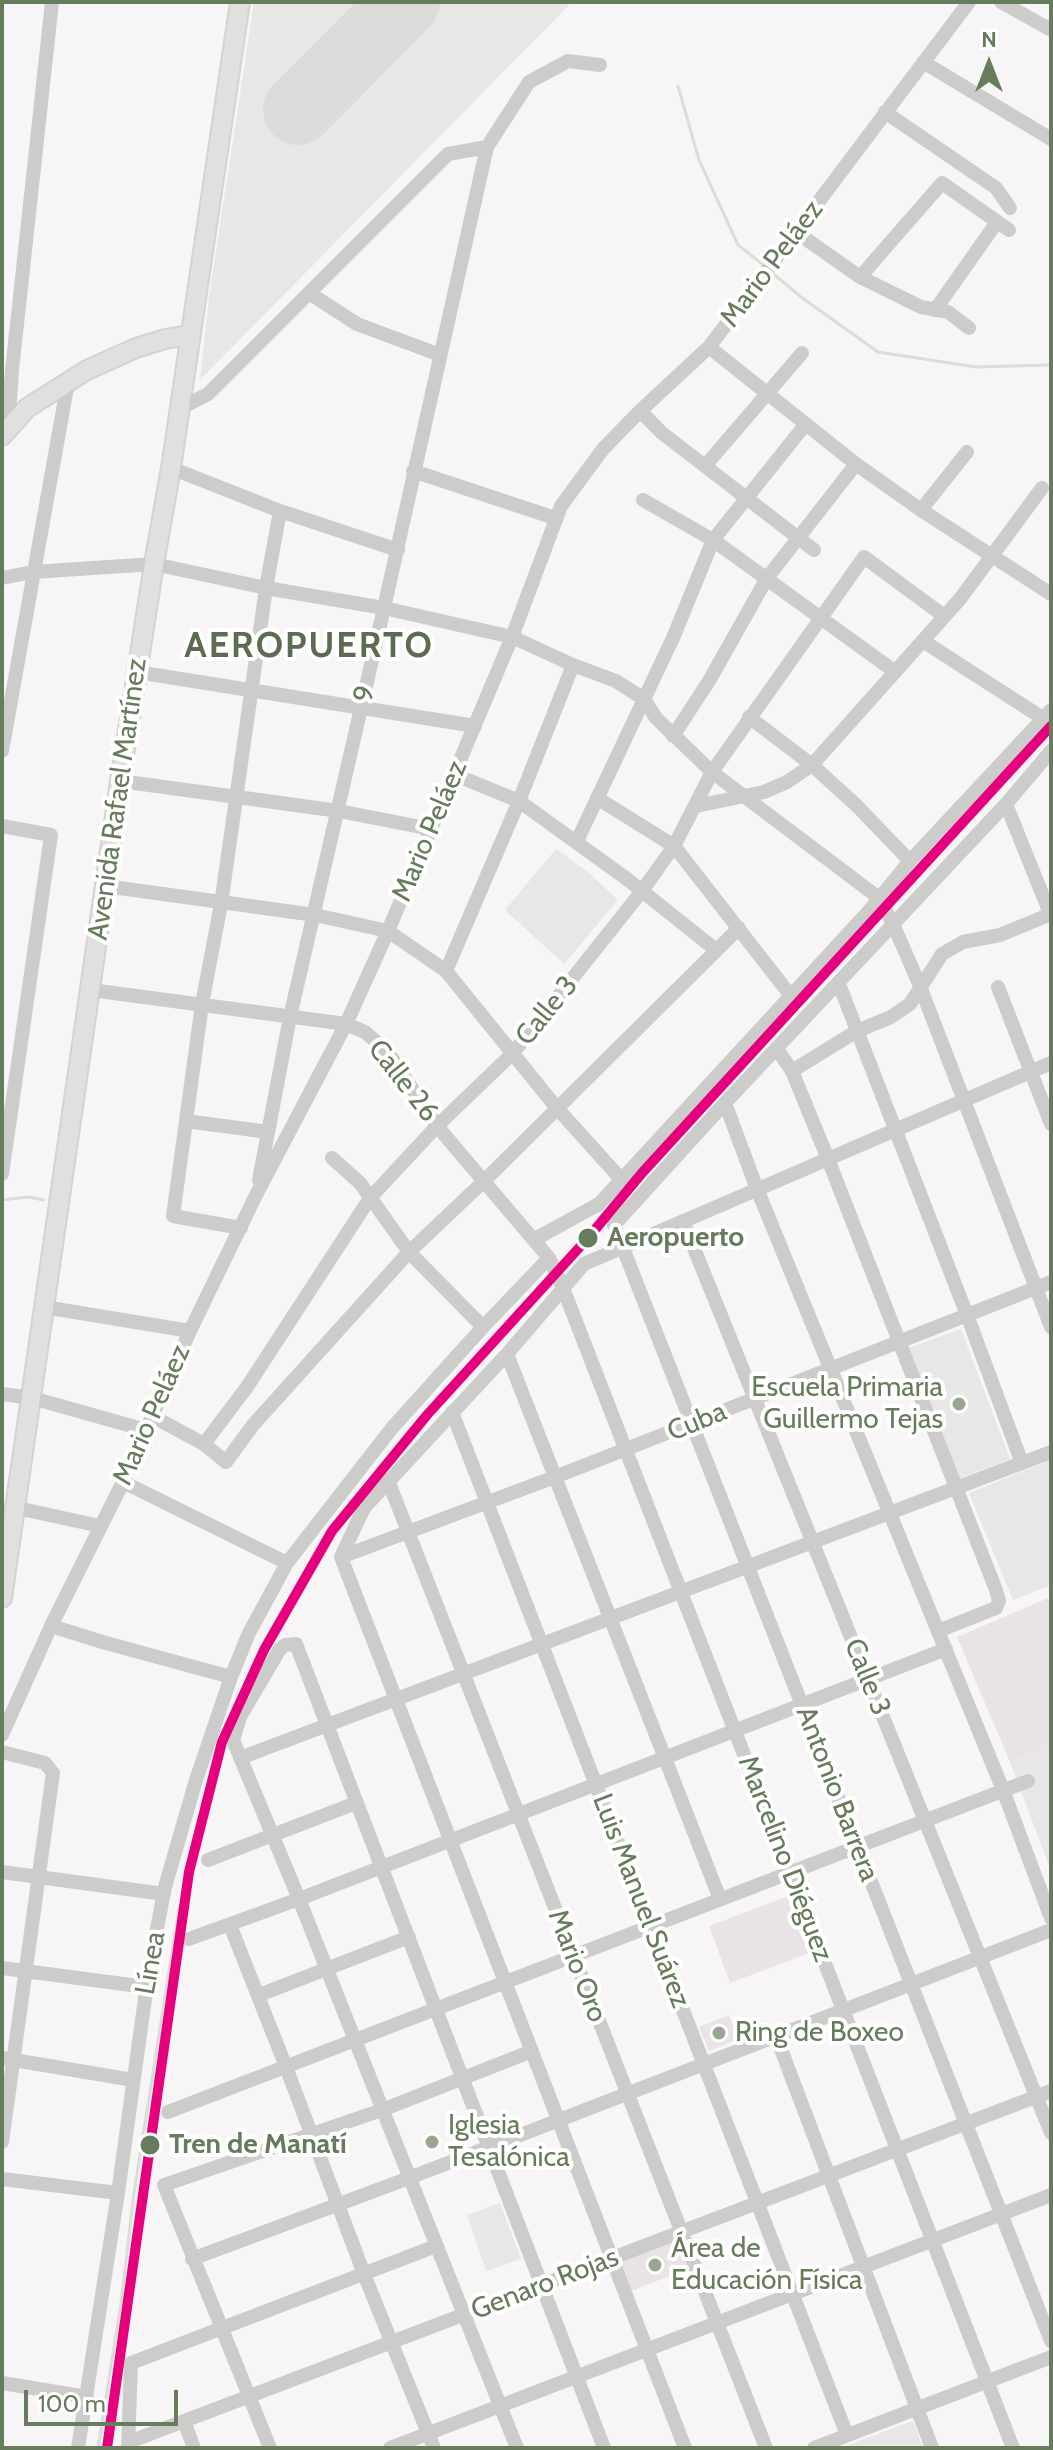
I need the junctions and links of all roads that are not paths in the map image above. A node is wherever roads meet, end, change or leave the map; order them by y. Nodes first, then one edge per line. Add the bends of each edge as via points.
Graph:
1 (52, 2) edge
2 (240, 2) edge
3 (969, 2) edge
4 (1001, 2) edge
5 (1051, 30) edge
6 (923, 62) junction
7 (600, 65) dead end
8 (885, 112) junction
9 (1051, 139) edge
10 (487, 147) junction
11 (1010, 208) dead end
12 (796, 232) junction
13 (860, 277) junction
14 (309, 293) junction
15 (935, 310) junction
16 (969, 328) dead end
17 (190, 335) junction
18 (709, 347) junction
19 (802, 353) dead end
20 (440, 355) junction
21 (68, 382) junction
22 (768, 394) junction
23 (179, 409) junction
24 (640, 411) junction
25 (805, 425) junction
26 (5, 432) edge
27 (967, 452) dead end
28 (856, 464) junction
29 (705, 466) junction
30 (171, 468) junction
31 (413, 471) junction
32 (1042, 488) dead end
33 (745, 498) junction
34 (643, 500) dead end
35 (921, 510) junction
36 (280, 511) junction
37 (555, 518) junction
38 (797, 539) junction
39 (713, 540) junction
40 (398, 550) junction
41 (814, 550) dead end
42 (992, 555) junction
43 (154, 564) junction
44 (33, 572) junction
45 (2, 578) edge
46 (767, 578) junction
47 (266, 588) junction
48 (1051, 594) edge
49 (384, 608) junction
50 (944, 616) junction
51 (820, 618) junction
52 (512, 637) junction
53 (923, 641) junction
54 (573, 665) junction
55 (894, 671) junction
56 (137, 672) junction
57 (252, 690) junction
58 (644, 699) junction
59 (1051, 702) edge
60 (1024, 707) junction
61 (362, 709) junction
62 (749, 717) junction
63 (1049, 719) edge
64 (475, 726) junction
65 (673, 736) junction
66 (2, 751) edge
67 (1051, 751) edge
68 (812, 765) junction
69 (712, 772) junction
70 (453, 774) junction
71 (120, 781) junction
72 (236, 797) junction
73 (746, 797) junction
74 (597, 798) junction
75 (519, 801) junction
76 (1006, 804) junction
77 (696, 806) junction
78 (339, 811) junction
79 (2, 826) edge
80 (431, 829) junction
81 (577, 841) junction
82 (674, 846) junction
83 (910, 861) junction
84 (105, 886) junction
85 (642, 891) junction
86 (879, 898) junction
87 (221, 904) junction
88 (315, 915) junction
89 (1051, 915) edge
90 (893, 924) junction
91 (739, 928) junction
92 (388, 931) junction
93 (716, 950) junction
94 (446, 971) junction
95 (839, 984) junction
96 (920, 986) junction
97 (998, 987) dead end
98 (91, 990) junction
99 (791, 996) junction
100 (202, 1004) junction
101 (290, 1017) junction
102 (346, 1024) junction
103 (857, 1031) junction
104 (777, 1049) junction
105 (513, 1053) junction
106 (1051, 1063) edge
107 (792, 1071) junction
108 (1032, 1071) junction
109 (965, 1100) junction
110 (725, 1103) junction
111 (556, 1107) junction
112 (186, 1121) junction
113 (1051, 1124) edge
114 (437, 1126) junction
115 (895, 1130) junction
116 (268, 1132) junction
117 (332, 1158) dead end
118 (828, 1159) junction
119 (2, 1174) edge
120 (620, 1178) junction
121 (484, 1181) junction
122 (757, 1189) junction
123 (256, 1195) junction
124 (370, 1198) junction
125 (683, 1221) junction
126 (241, 1228) junction
127 (535, 1239) junction
128 (623, 1247) junction
129 (409, 1252) junction
130 (553, 1264) junction
131 (1051, 1282) edge
132 (563, 1288) junction
133 (1036, 1288) junction
134 (44, 1307) junction
135 (967, 1315) junction
136 (483, 1327) junction
137 (1051, 1327) edge
138 (190, 1331) junction
139 (898, 1342) junction
140 (507, 1354) junction
141 (831, 1369) junction
142 (2, 1394) edge
143 (32, 1398) junction
144 (755, 1399) junction
145 (452, 1412) junction
146 (152, 1416) junction
147 (692, 1424) junction
148 (146, 1430) junction
149 (204, 1444) junction
150 (626, 1450) junction
151 (1051, 1452) edge
152 (1022, 1463) junction
153 (555, 1477) junction
154 (123, 1482) junction
155 (389, 1483) junction
156 (955, 1488) junction
157 (488, 1504) junction
158 (17, 1508) junction
159 (891, 1513) junction
160 (100, 1526) junction
161 (408, 1533) junction
162 (813, 1543) junction
163 (341, 1557) junction
164 (287, 1563) junction
165 (748, 1566) junction
166 (681, 1591) junction
167 (2, 1598) edge
168 (611, 1619) junction
169 (51, 1626) junction
170 (938, 1631) junction
171 (543, 1645) junction
172 (946, 1649) junction
173 (464, 1675) junction
174 (231, 1677) junction
175 (868, 1680) junction
176 (397, 1700) junction
177 (802, 1705) junction
178 (326, 1725) junction
179 (735, 1731) junction
180 (2, 1735) edge
181 (2, 1752) edge
182 (240, 1758) junction
183 (665, 1758) junction
184 (1028, 1781) dead end
185 (596, 1785) junction
186 (1003, 1790) junction
187 (356, 1803) junction
188 (518, 1815) junction
189 (924, 1820) junction
190 (271, 1835) junction
191 (452, 1840) junction
192 (857, 1846) junction
193 (208, 1860) dead end
194 (383, 1867) junction
195 (790, 1871) junction
196 (2, 1872) edge
197 (39, 1877) junction
198 (164, 1894) junction
199 (299, 1899) junction
200 (720, 1899) junction
201 (1051, 1918) edge
202 (230, 1925) junction
203 (650, 1926) junction
204 (1051, 1930) edge
205 (409, 1937) junction
206 (189, 1939) dead end
207 (573, 1956) junction
208 (979, 1957) junction
209 (2, 1968) edge
210 (325, 1969) junction
211 (25, 1972) junction
212 (506, 1982) junction
213 (911, 1983) junction
214 (146, 1987) junction
215 (259, 1995) junction
216 (436, 2009) junction
217 (843, 2010) junction
218 (776, 2036) junction
219 (354, 2040) junction
220 (532, 2051) junction
221 (8, 2059) edge
222 (704, 2064) junction
223 (286, 2067) junction
224 (463, 2079) junction
225 (133, 2080) junction
226 (1051, 2091) edge
227 (627, 2093) junction
228 (1036, 2097) junction
229 (382, 2110) junction
230 (168, 2112) dead end
231 (559, 2120) junction
232 (966, 2123) junction
233 (1051, 2133) edge
234 (312, 2135) junction
235 (2, 2142) edge
236 (489, 2147) junction
237 (897, 2150) junction
238 (829, 2176) junction
239 (409, 2178) junction
240 (2, 2179) edge
241 (118, 2193) junction
242 (1051, 2195) edge
243 (758, 2203) junction
244 (338, 2204) junction
245 (1002, 2214) junction
246 (681, 2232) junction
247 (933, 2240) junction
248 (436, 2246) junction
249 (612, 2258) junction
250 (192, 2259) junction
251 (864, 2266) junction
252 (364, 2274) junction
253 (542, 2285) junction
254 (793, 2294) junction
255 (464, 2314) junction
256 (717, 2323) junction
257 (221, 2327) junction
258 (1051, 2341) edge
259 (392, 2342) junction
260 (648, 2349) junction
261 (1051, 2357) edge
262 (577, 2376) junction
263 (987, 2382) junction
264 (2, 2383) edge
265 (250, 2396) junction
266 (87, 2397) junction
267 (500, 2406) junction
268 (916, 2409) junction
269 (184, 2421) junction
270 (428, 2433) junction
271 (847, 2435) junction
272 (128, 2445) edge
273 (78, 2448) edge
274 (194, 2448) edge
275 (270, 2448) edge
276 (390, 2448) edge
277 (434, 2448) edge
278 (517, 2448) edge
279 (604, 2448) edge
280 (685, 2448) edge
281 (766, 2448) edge
282 (814, 2448) edge
283 (932, 2448) edge
284 (1013, 2448) edge

1 - 26 street
2 - 17 main road, Avenida Rafael Martínez
3 - 6 street, Mario Peláez
4 - 5 street
6 - 8 street, Mario Peláez
6 - 9 street
7 - 10 street via 568,61 529,82
8 - 11 street via 996,188
8 - 12 street, Mario Peláez
10 - 14 street via 448,154
10 - 20 street, 9
12 - 13 street
12 - 18 street, Mario Peláez
13 - 15 street
13 - 15 street via 942,183 1003,226
14 - 20 street via 357,324
14 - 23 street via 208,394
15 - 16 street via 948,312
17 - 21 main road via 136,348
17 - 23 main road, Avenida Rafael Martínez
18 - 22 street
18 - 24 street, Mario Peláez
19 - 22 street
20 - 31 street, 9
21 - 26 main road via 27,408
21 - 44 street
22 - 25 street
22 - 29 street
23 - 30 main road, Avenida Rafael Martínez
24 - 29 street
24 - 37 street, Mario Peláez via 603,449
25 - 28 street
25 - 33 street
27 - 35 street
28 - 35 street
28 - 38 street
29 - 33 street
30 - 36 street
30 - 43 main road, Avenida Rafael Martínez
31 - 37 street
31 - 40 street, 9
32 - 42 street
33 - 38 street
33 - 39 street
34 - 39 street
35 - 42 street
36 - 40 street
36 - 47 street
37 - 52 street, Mario Peláez
38 - 41 street
38 - 46 street
39 - 46 street
39 - 58 street
40 - 49 street, 9
42 - 48 street
42 - 50 street
43 - 44 street
43 - 47 street
43 - 56 main road, Avenida Rafael Martínez
44 - 45 street
44 - 66 street
46 - 51 street
46 - 65 street
47 - 49 street
47 - 57 street
49 - 52 street
49 - 61 street, 9
50 - 51 street, Calle 3 via 864,557
50 - 53 street
51 - 55 street
51 - 62 street, Calle 3
52 - 54 street
52 - 64 street, Mario Peláez
53 - 55 street
53 - 60 street
54 - 58 street via 616,681
54 - 75 street
55 - 68 street
56 - 57 street
56 - 71 main road, Avenida Rafael Martínez
57 - 61 street
57 - 72 street
58 - 65 street
58 - 74 street
59 - 60 street
60 - 63 street
61 - 64 street
61 - 78 street, 9
62 - 68 street
62 - 69 street, Calle 3
63 - 83 street
64 - 70 street, Mario Peláez
65 - 69 street
67 - 76 street
68 - 73 street via 787,782
68 - 83 street
69 - 73 street
69 - 77 street, Calle 3
70 - 75 street
70 - 80 street, Mario Peláez
71 - 72 street
71 - 84 main road, Avenida Rafael Martínez
72 - 78 street
72 - 87 street
73 - 77 street
73 - 86 street
74 - 81 street
74 - 82 street
75 - 81 street
75 - 94 street
76 - 89 street
76 - 90 street
77 - 82 street, Calle 3
78 - 80 street
78 - 88 street, 9
79 - 119 street via 51,835
80 - 92 street, Mario Peláez
81 - 85 street
82 - 85 street, Calle 3
82 - 91 street
83 - 86 street
84 - 87 street
84 - 98 main road, Avenida Rafael Martínez
85 - 93 street
85 - 105 street, Calle 3
86 - 90 street
86 - 99 street
87 - 88 street
87 - 100 street
88 - 92 street
88 - 101 street, 9
89 - 96 street via 1000,935 963,942 942,954
90 - 95 street
90 - 96 street
91 - 93 street
91 - 99 street
92 - 94 street
92 - 102 street, Mario Peláez
93 - 111 street
94 - 105 street
95 - 103 street
95 - 104 street
96 - 103 street via 910,1004
96 - 109 street
97 - 108 street
98 - 100 street, Calle 26
98 - 134 main road, Avenida Rafael Martínez
99 - 120 street
100 - 101 street, Calle 26
100 - 112 street
101 - 102 street, Calle 26
101 - 116 street, 9
102 - 114 street, Calle 26 via 387,1051
102 - 123 street, Mario Peláez
103 - 107 street
103 - 115 street
104 - 107 street
104 - 110 street
105 - 111 street
105 - 114 street, Calle 3
106 - 108 street
107 - 118 street
108 - 109 street
108 - 113 street
109 - 115 street
109 - 133 street
110 - 122 street
110 - 128 street via 614,1225
111 - 120 street
111 - 121 street
112 - 116 street
112 - 126 street via 173,1216
114 - 121 street, Calle 26
114 - 124 street, Calle 3
115 - 118 street
115 - 135 street
116 - 123 street, 9
117 - 124 street
118 - 122 street
118 - 139 street
120 - 127 street via 599,1204
121 - 127 street, Calle 26
121 - 129 street
122 - 125 street
122 - 141 street
123 - 126 street, Mario Peláez
124 - 129 street
124 - 149 street, Calle 3
125 - 128 street
125 - 144 street, Calle 3
126 - 138 street, Mario Peláez
127 - 130 street, Calle 26
128 - 132 street via 584,1264
128 - 147 street, Antonio Barrera
129 - 136 street
129 - 149 street via 226,1462
130 - 132 street, Marcelino Diéguez
130 - 136 street, Línea
131 - 133 street, Cuba
132 - 140 street
132 - 150 street, Marcelino Diéguez
133 - 135 street, Cuba
133 - 137 street
134 - 138 street
134 - 143 main road, Avenida Rafael Martínez
135 - 139 street, Cuba
135 - 152 street
136 - 164 street, Línea via 392,1428
138 - 146 street, Mario Peláez
139 - 141 street, Cuba
139 - 156 street
140 - 145 street
140 - 153 street
141 - 144 street, Cuba
141 - 159 street
142 - 143 street
143 - 148 street
143 - 158 main road, Avenida Rafael Martínez
144 - 147 street, Cuba
144 - 162 street, Calle 3
145 - 155 street
145 - 157 street, Luis Manuel Suárez
146 - 148 street, Mario Peláez
146 - 149 street
147 - 150 street, Cuba
147 - 165 street, Antonio Barrera
148 - 154 street, Mario Peláez
150 - 153 street, Cuba
150 - 166 street, Marcelino Diéguez
151 - 152 street
152 - 156 street
153 - 157 street, Cuba
153 - 168 street
154 - 160 street, Mario Peláez
154 - 164 street
155 - 161 street, Mario Oro
155 - 163 street via 364,1508
156 - 159 street
156 - 170 street via 999,1601 996,1608
157 - 161 street, Cuba
157 - 171 street, Luis Manuel Suárez
158 - 160 street
158 - 167 main road, Avenida Rafael Martínez
159 - 162 street
159 - 170 street
160 - 169 street, Mario Peláez
161 - 163 street, Cuba
161 - 173 street, Mario Oro
162 - 165 street
162 - 175 street, Calle 3
163 - 176 street
164 - 174 street, Línea
165 - 166 street
165 - 177 street, Antonio Barrera
166 - 168 street
166 - 179 street, Marcelino Diéguez
168 - 171 street
168 - 183 street
169 - 174 street
169 - 180 street, Mario Peláez
170 - 172 street
171 - 173 street
171 - 185 street, Luis Manuel Suárez
172 - 175 street
172 - 186 street
173 - 176 street
173 - 188 street, Mario Oro
174 - 198 street, Línea
175 - 177 street
175 - 189 street, Calle 3
176 - 178 street
176 - 191 street
177 - 179 street
177 - 192 street, Antonio Barrera
178 - 182 street
178 - 182 street via 296,1644 285,1645 240,1717 233,1740
178 - 187 street
179 - 183 street
179 - 195 street, Marcelino Diéguez
181 - 197 street via 45,1763 53,1773
182 - 190 street
183 - 185 street
183 - 200 street
184 - 186 street
185 - 188 street
185 - 203 street, Luis Manuel Suárez
186 - 189 street
186 - 201 street
187 - 190 street
187 - 194 street
188 - 191 street
188 - 207 street, Mario Oro
189 - 192 street
189 - 208 street, Calle 3
190 - 193 street
190 - 199 street
191 - 194 street
191 - 212 street
192 - 195 street
192 - 213 street, Antonio Barrera
194 - 199 street
194 - 205 street
195 - 200 street
195 - 217 street, Marcelino Diéguez
196 - 197 street
197 - 198 street
197 - 211 street
198 - 214 street, Línea
199 - 202 street
199 - 210 street
200 - 203 street
202 - 206 street
202 - 215 street
203 - 207 street
203 - 222 street, Luis Manuel Suárez
204 - 208 street
205 - 210 street
205 - 216 street
207 - 212 street
207 - 227 street, Mario Oro
208 - 213 street
208 - 228 street, Calle 3
209 - 211 street
210 - 215 street
210 - 219 street
211 - 214 street
211 - 221 street
212 - 216 street
212 - 220 street
213 - 217 street
213 - 232 street, Antonio Barrera
214 - 225 street, Línea
215 - 223 street
216 - 219 street
216 - 224 street
217 - 218 street
217 - 237 street, Marcelino Diéguez
218 - 222 street
218 - 238 street
219 - 223 street
219 - 229 street
220 - 224 street
220 - 231 street
221 - 225 street
221 - 235 street
222 - 227 street
222 - 243 street, Luis Manuel Suárez
223 - 230 street
223 - 234 street
224 - 229 street
224 - 236 street
225 - 241 street, Línea
226 - 228 street, Genaro Rojas
227 - 231 street
227 - 246 street, Mario Oro
228 - 232 street, Genaro Rojas
228 - 233 street, Calle 3
229 - 234 street
229 - 239 street
231 - 236 street
231 - 249 street
232 - 237 street, Genaro Rojas
232 - 245 street, Antonio Barrera
234 - 244 street
234 - 250 street via 164,2185
236 - 239 street
236 - 253 street
237 - 238 street, Genaro Rojas
237 - 247 street, Marcelino Diéguez
238 - 243 street, Genaro Rojas
238 - 251 street
239 - 244 street
239 - 248 street
240 - 241 street
241 - 266 street, Línea
242 - 245 street
243 - 246 street, Genaro Rojas
243 - 254 street, Luis Manuel Suárez
244 - 250 street
244 - 252 street
245 - 247 street
245 - 258 street, Antonio Barrera
246 - 249 street, Genaro Rojas
246 - 256 street, Mario Oro
247 - 251 street
247 - 263 street, Marcelino Diéguez
248 - 252 street
248 - 255 street
249 - 253 street, Genaro Rojas
249 - 260 street
250 - 257 street
251 - 254 street
251 - 268 street
252 - 257 street
252 - 259 street
253 - 255 street, Genaro Rojas
253 - 262 street
254 - 256 street
254 - 271 street, Luis Manuel Suárez
255 - 259 street, Genaro Rojas
255 - 267 street
256 - 260 street
256 - 281 street, Mario Oro
257 - 265 street
257 - 272 street via 131,2363
259 - 265 street, Genaro Rojas
259 - 270 street
260 - 262 street
260 - 280 street
261 - 263 street
262 - 267 street
262 - 279 street
263 - 268 street
263 - 284 street, Marcelino Diéguez
264 - 266 street
265 - 269 street, Genaro Rojas
265 - 275 street
266 - 273 street, Línea
267 - 270 street
267 - 278 street
268 - 271 street
268 - 283 street
269 - 272 street, Genaro Rojas
269 - 274 street
270 - 276 street
270 - 277 street
271 - 282 street

